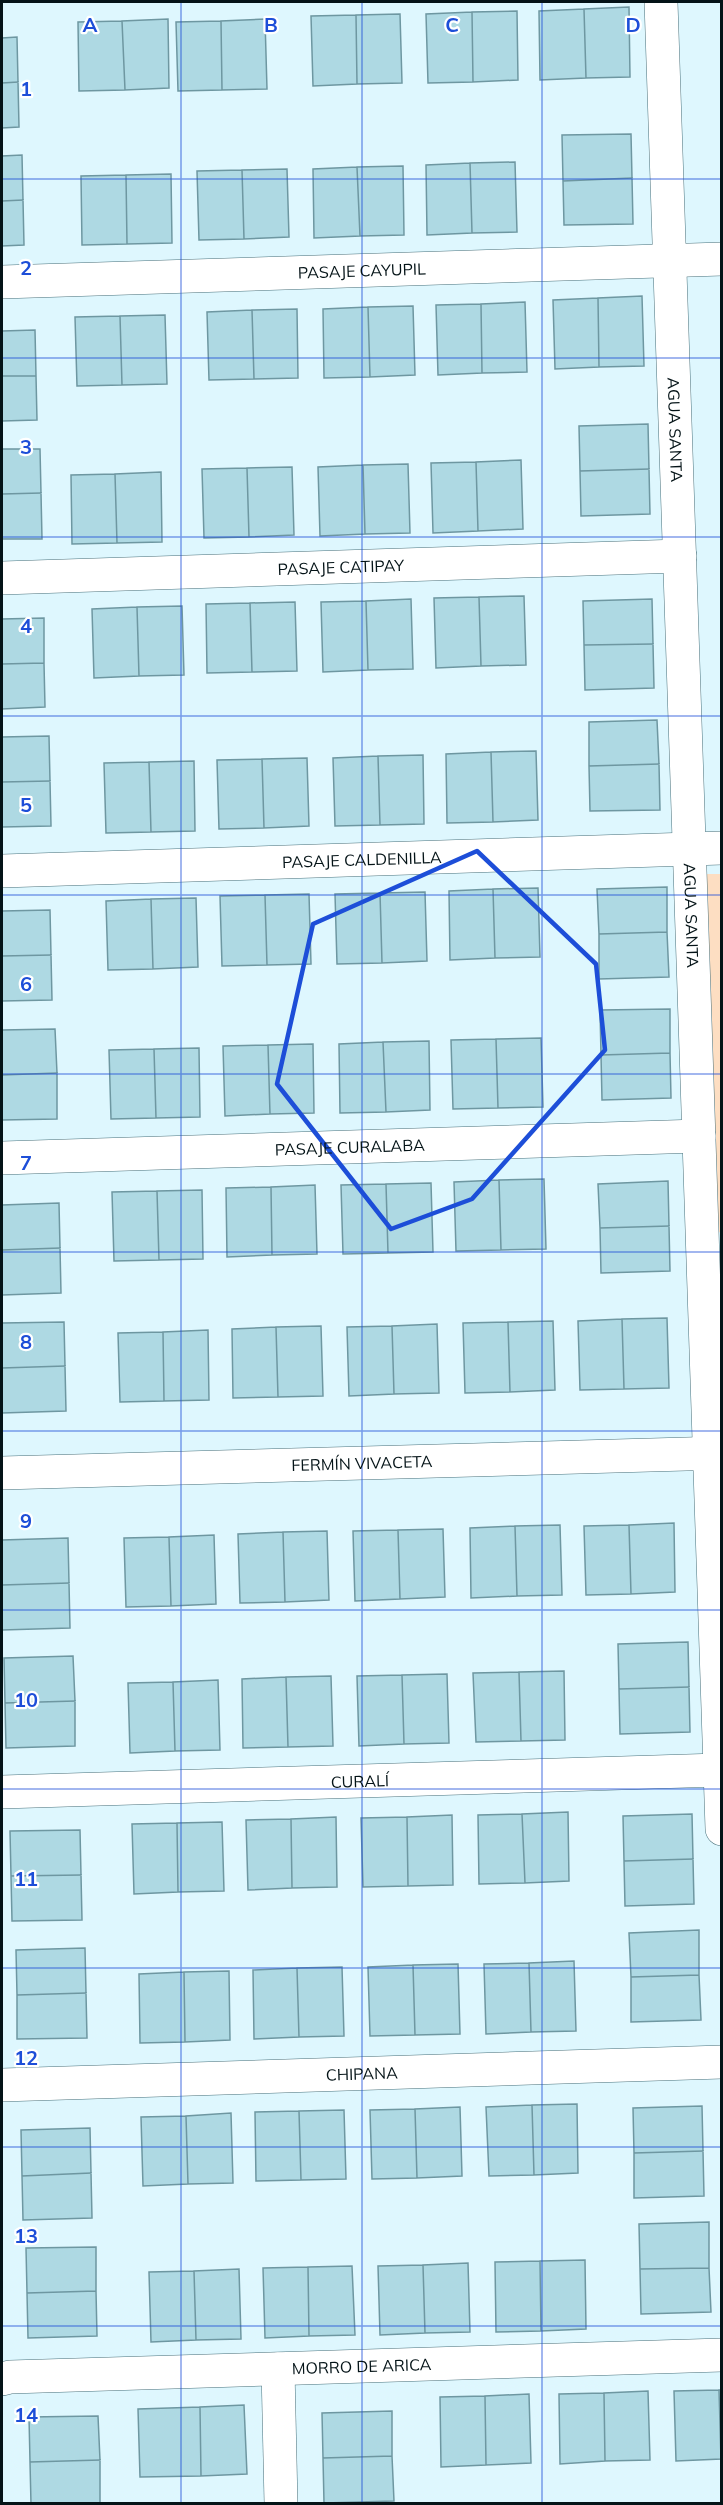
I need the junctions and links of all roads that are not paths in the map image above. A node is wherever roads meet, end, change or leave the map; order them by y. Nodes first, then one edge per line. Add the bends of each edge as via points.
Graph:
1 (661, 2) edge
2 (722, 259) edge
3 (670, 261) junction
4 (2, 282) edge
5 (680, 556) junction
6 (2, 578) edge
7 (722, 848) edge
8 (689, 849) junction
9 (2, 871) edge
10 (699, 1136) junction
11 (2, 1158) edge
12 (715, 1454) edge
13 (2, 1473) edge
14 (720, 1770) junction
15 (2, 1792) edge
16 (722, 1829) edge
17 (722, 2062) edge
18 (2, 2085) edge
19 (722, 2355) edge
20 (278, 2369) junction
21 (2, 2379) edge
22 (281, 2504) edge

1 - 3 street, AGUA SANTA
2 - 3 street, PASAJE CAYUPIL
3 - 4 street, PASAJE CAYUPIL
3 - 5 street, AGUA SANTA
5 - 6 street, PASAJE CATIPAY
5 - 8 street, AGUA SANTA
7 - 8 street, PASAJE CALDENILLA
8 - 9 street, PASAJE CALDENILLA
8 - 10 street, AGUA SANTA
10 - 11 street, PASAJE CURALABA
10 - 12 street, AGUA SANTA
12 - 13 street, FERMÍN VIVACETA
12 - 14 street, AGUA SANTA
14 - 15 street, CURALÍ
14 - 16 street, AGUA SANTA
17 - 18 street, CHIPANA
19 - 20 street, MORRO DE ARICA
20 - 21 street, MORRO DE ARICA
20 - 22 street

